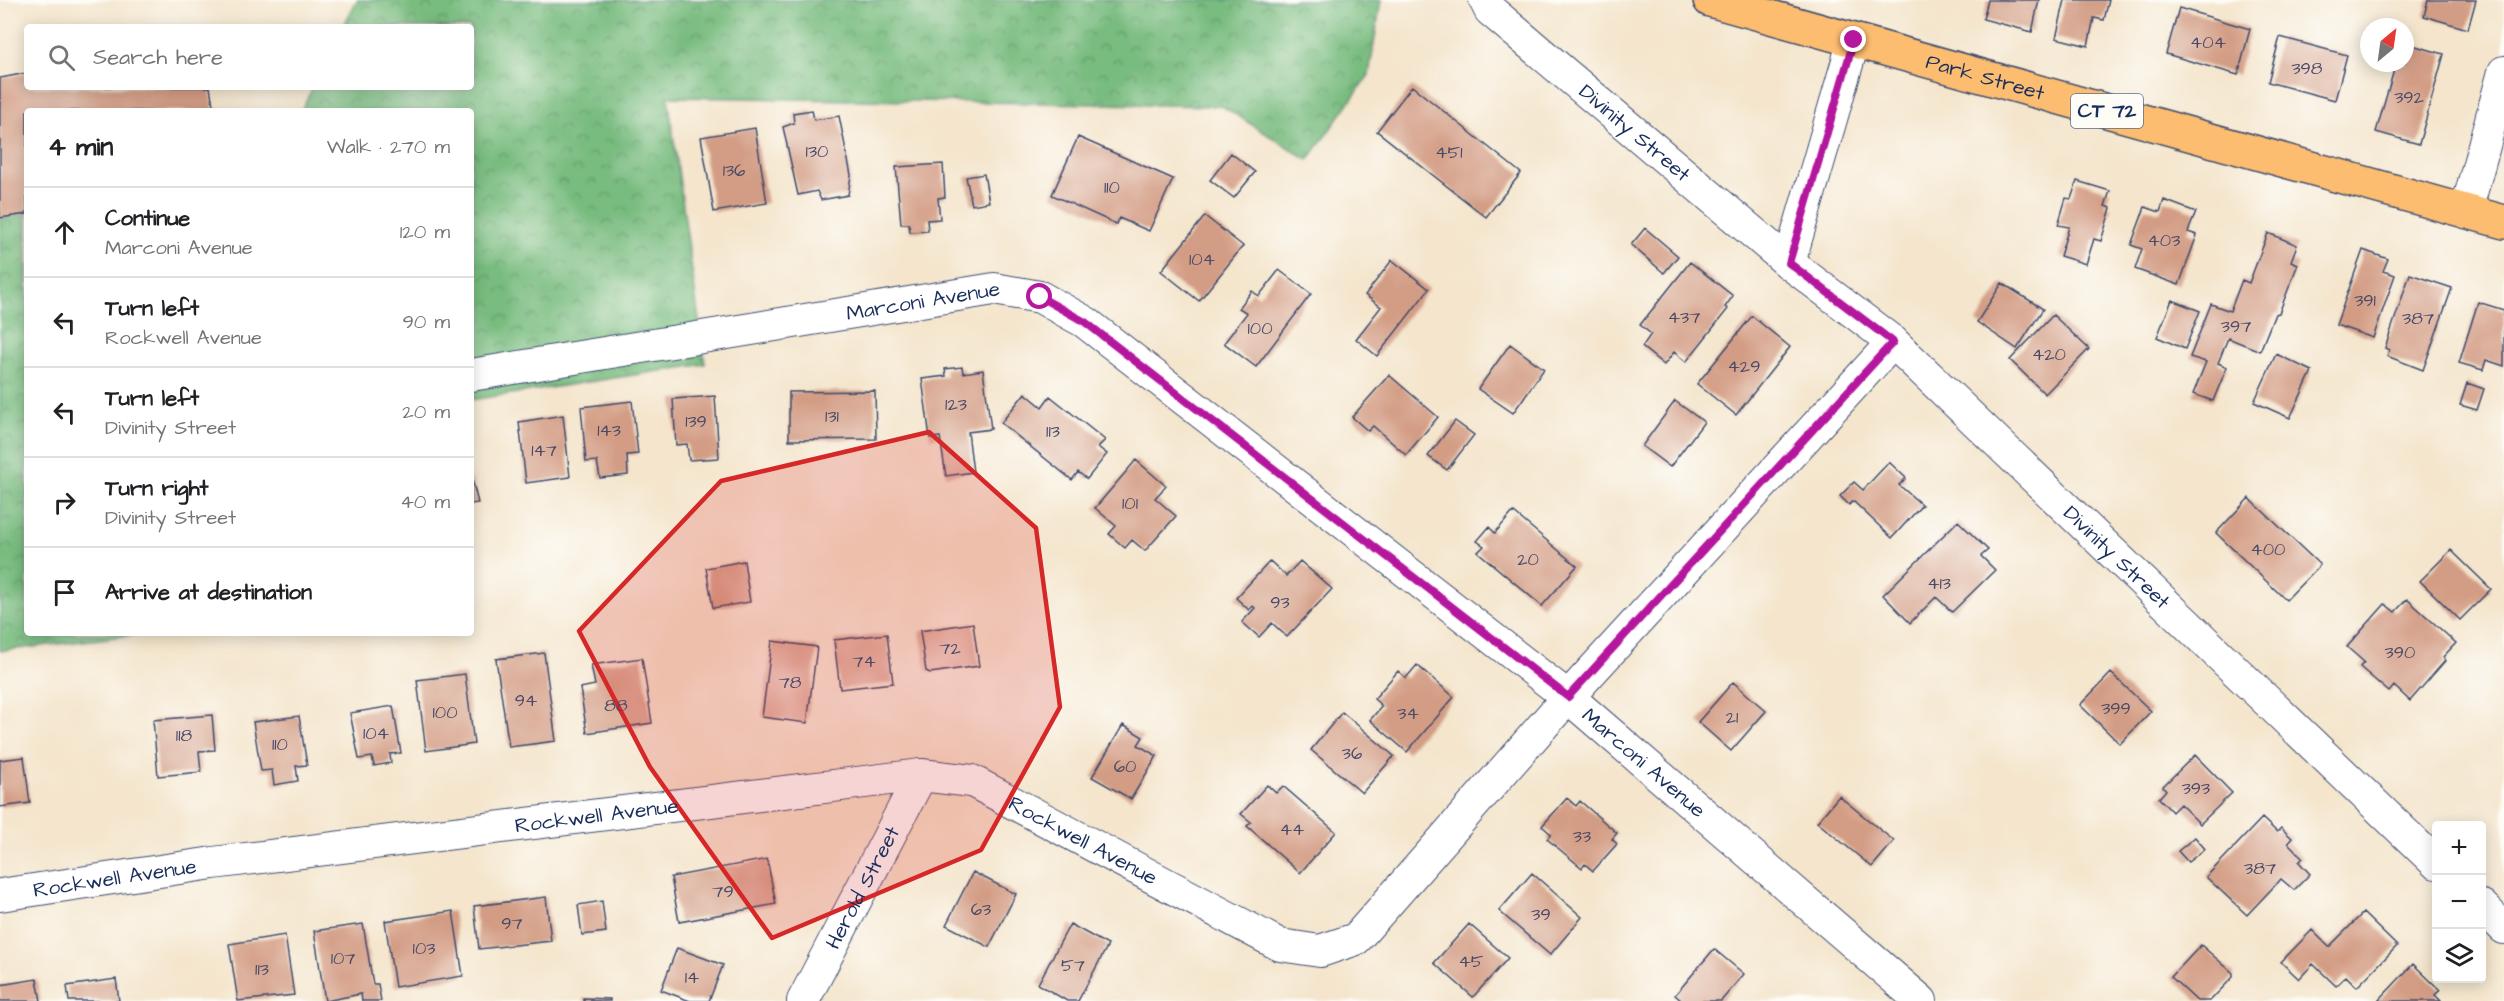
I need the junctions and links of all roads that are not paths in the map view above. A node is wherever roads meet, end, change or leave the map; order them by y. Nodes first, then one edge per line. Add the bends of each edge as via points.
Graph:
1 (1485, 0) edge
2 (1710, 0) edge
3 (1854, 40) junction
4 (2504, 72) edge
5 (2466, 212) junction
6 (2504, 222) edge
7 (1789, 263) junction
8 (1893, 342) junction
9 (474, 375) edge
10 (1568, 697) junction
11 (921, 775) junction
12 (2432, 859) edge
13 (0, 895) edge
14 (2486, 911) edge
15 (2504, 928) edge
16 (803, 1001) edge
17 (1921, 1001) edge

1 - 7 street, Divinity Street via 1490,10
2 - 3 highway, Park Street / CT 72
3 - 5 highway, Park Street / CT 72
3 - 7 street
4 - 5 street
5 - 6 highway, Park Street / CT 72
7 - 8 street, Divinity Street
8 - 10 street, Rockwell Avenue
8 - 12 street, Divinity Street
9 - 10 street, Marconi Avenue via 994,289 1040,297 1085,322
10 - 11 street, Rockwell Avenue via 1356,939 1320,951 1281,945 972,781
10 - 17 street, Marconi Avenue
11 - 13 street, Rockwell Avenue via 213,863
11 - 16 street, Herold Street
14 - 15 street

